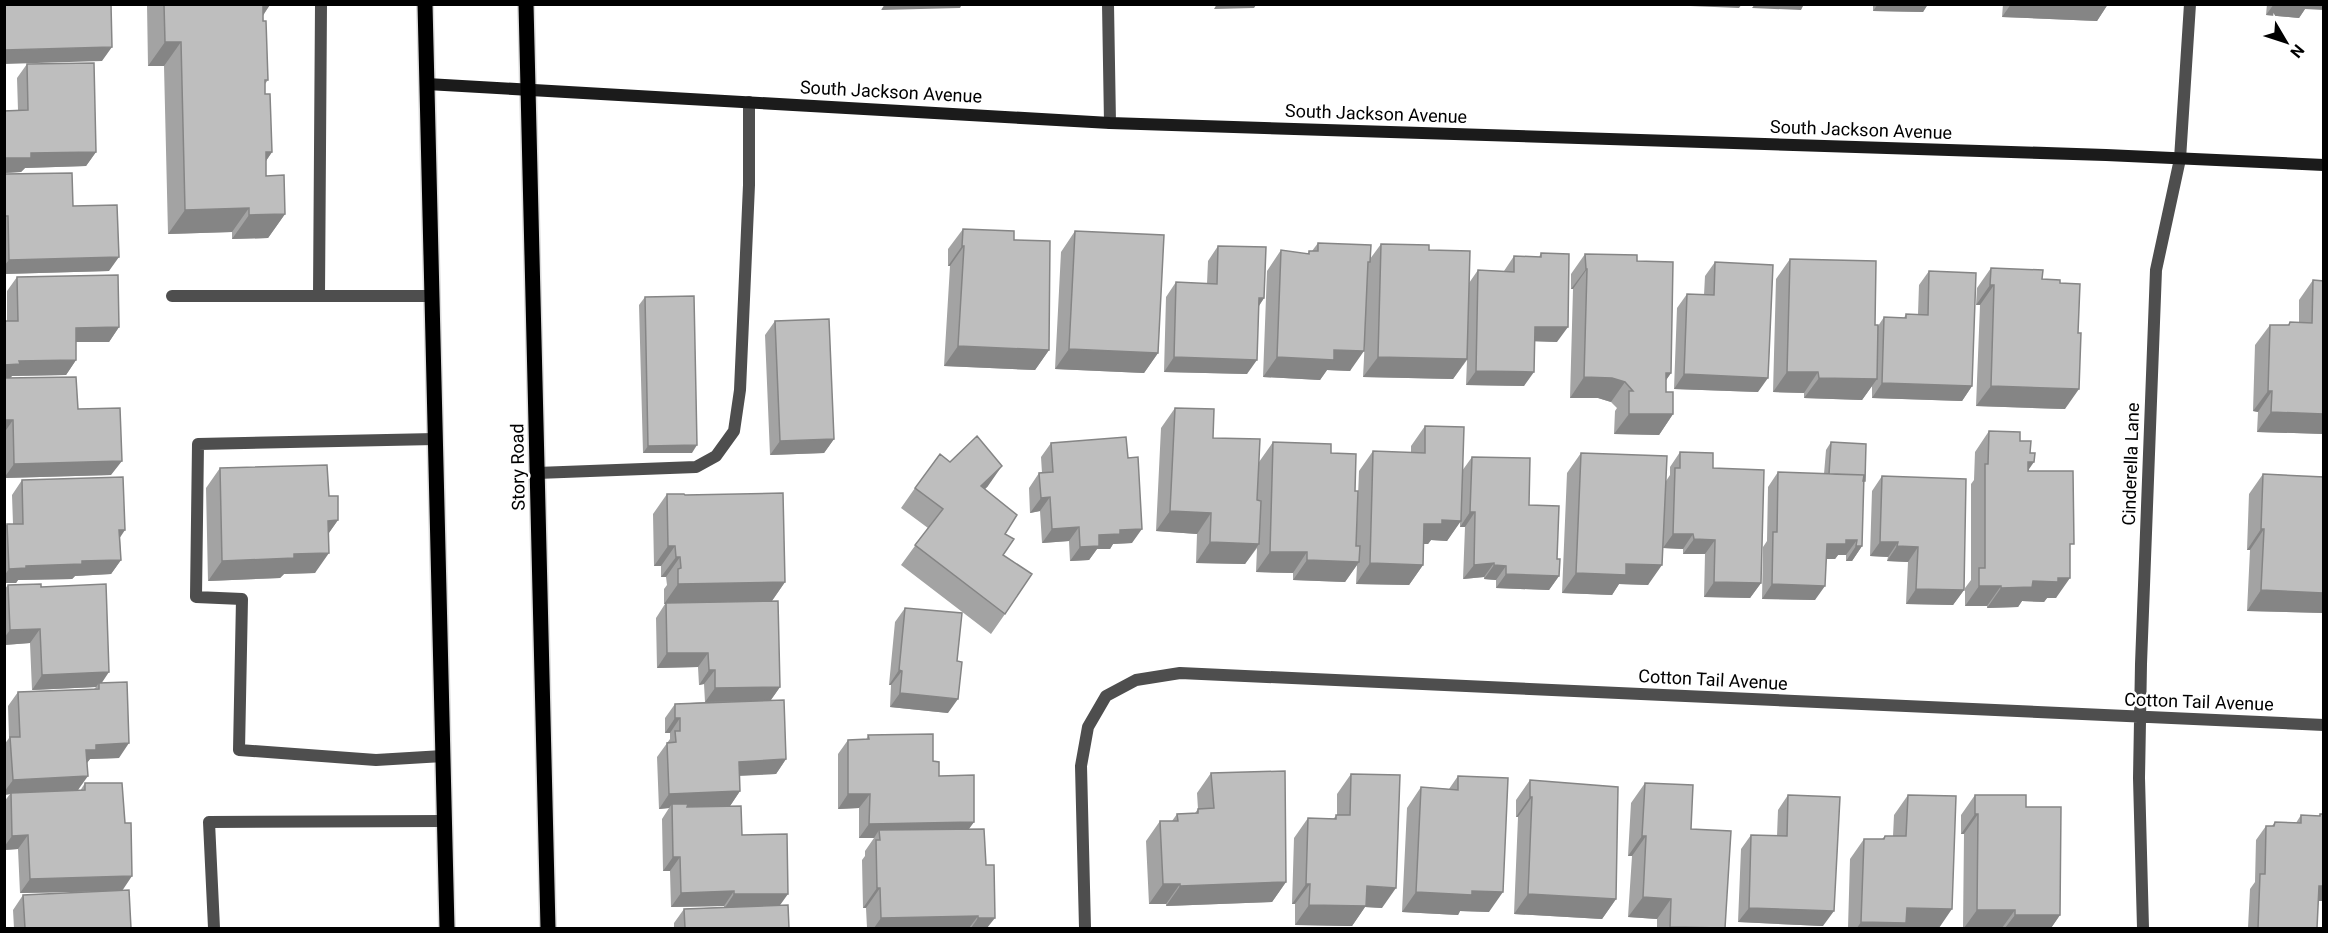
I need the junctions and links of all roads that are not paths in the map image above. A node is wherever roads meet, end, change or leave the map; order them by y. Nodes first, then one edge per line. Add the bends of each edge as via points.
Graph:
1 (321, 4) edge
2 (425, 4) edge
3 (526, 4) edge
4 (1108, 4) edge
5 (2190, 4) edge
6 (427, 84) junction
7 (528, 89) junction
8 (749, 102) junction
9 (1110, 123) junction
10 (2180, 159) junction
11 (2324, 165) edge
12 (172, 296) dead end
13 (319, 296) junction
14 (432, 296) junction
15 (435, 439) junction
16 (537, 473) junction
17 (2140, 718) junction
18 (2324, 725) edge
19 (443, 756) junction
20 (444, 821) junction
21 (214, 928) edge
22 (447, 928) edge
23 (548, 928) edge
24 (1085, 928) edge
25 (2143, 928) edge

1 - 13 street
2 - 6 main road
3 - 7 main road, Story Road
4 - 9 street
5 - 10 street, Cinderella Lane
6 - 7 main road, South Jackson Avenue
6 - 14 main road
7 - 8 main road, South Jackson Avenue
7 - 16 main road, Story Road
8 - 9 main road, South Jackson Avenue
8 - 16 street via 740,390 734,431 716,456 696,467
9 - 10 main road, South Jackson Avenue
10 - 11 main road, South Jackson Avenue
10 - 17 street, Cinderella Lane via 2156,270
12 - 13 street
13 - 14 street
14 - 15 main road
15 - 19 main road
15 - 19 street via 198,444 196,597 242,599 239,750 376,760
16 - 23 main road, Story Road
17 - 18 street, Cotton Tail Avenue
17 - 24 street, Cotton Tail Avenue via 1180,672 1136,680 1106,696 1088,727 1081,766
17 - 25 street, Cinderella Lane
19 - 20 main road
20 - 21 street via 209,822
20 - 22 main road

